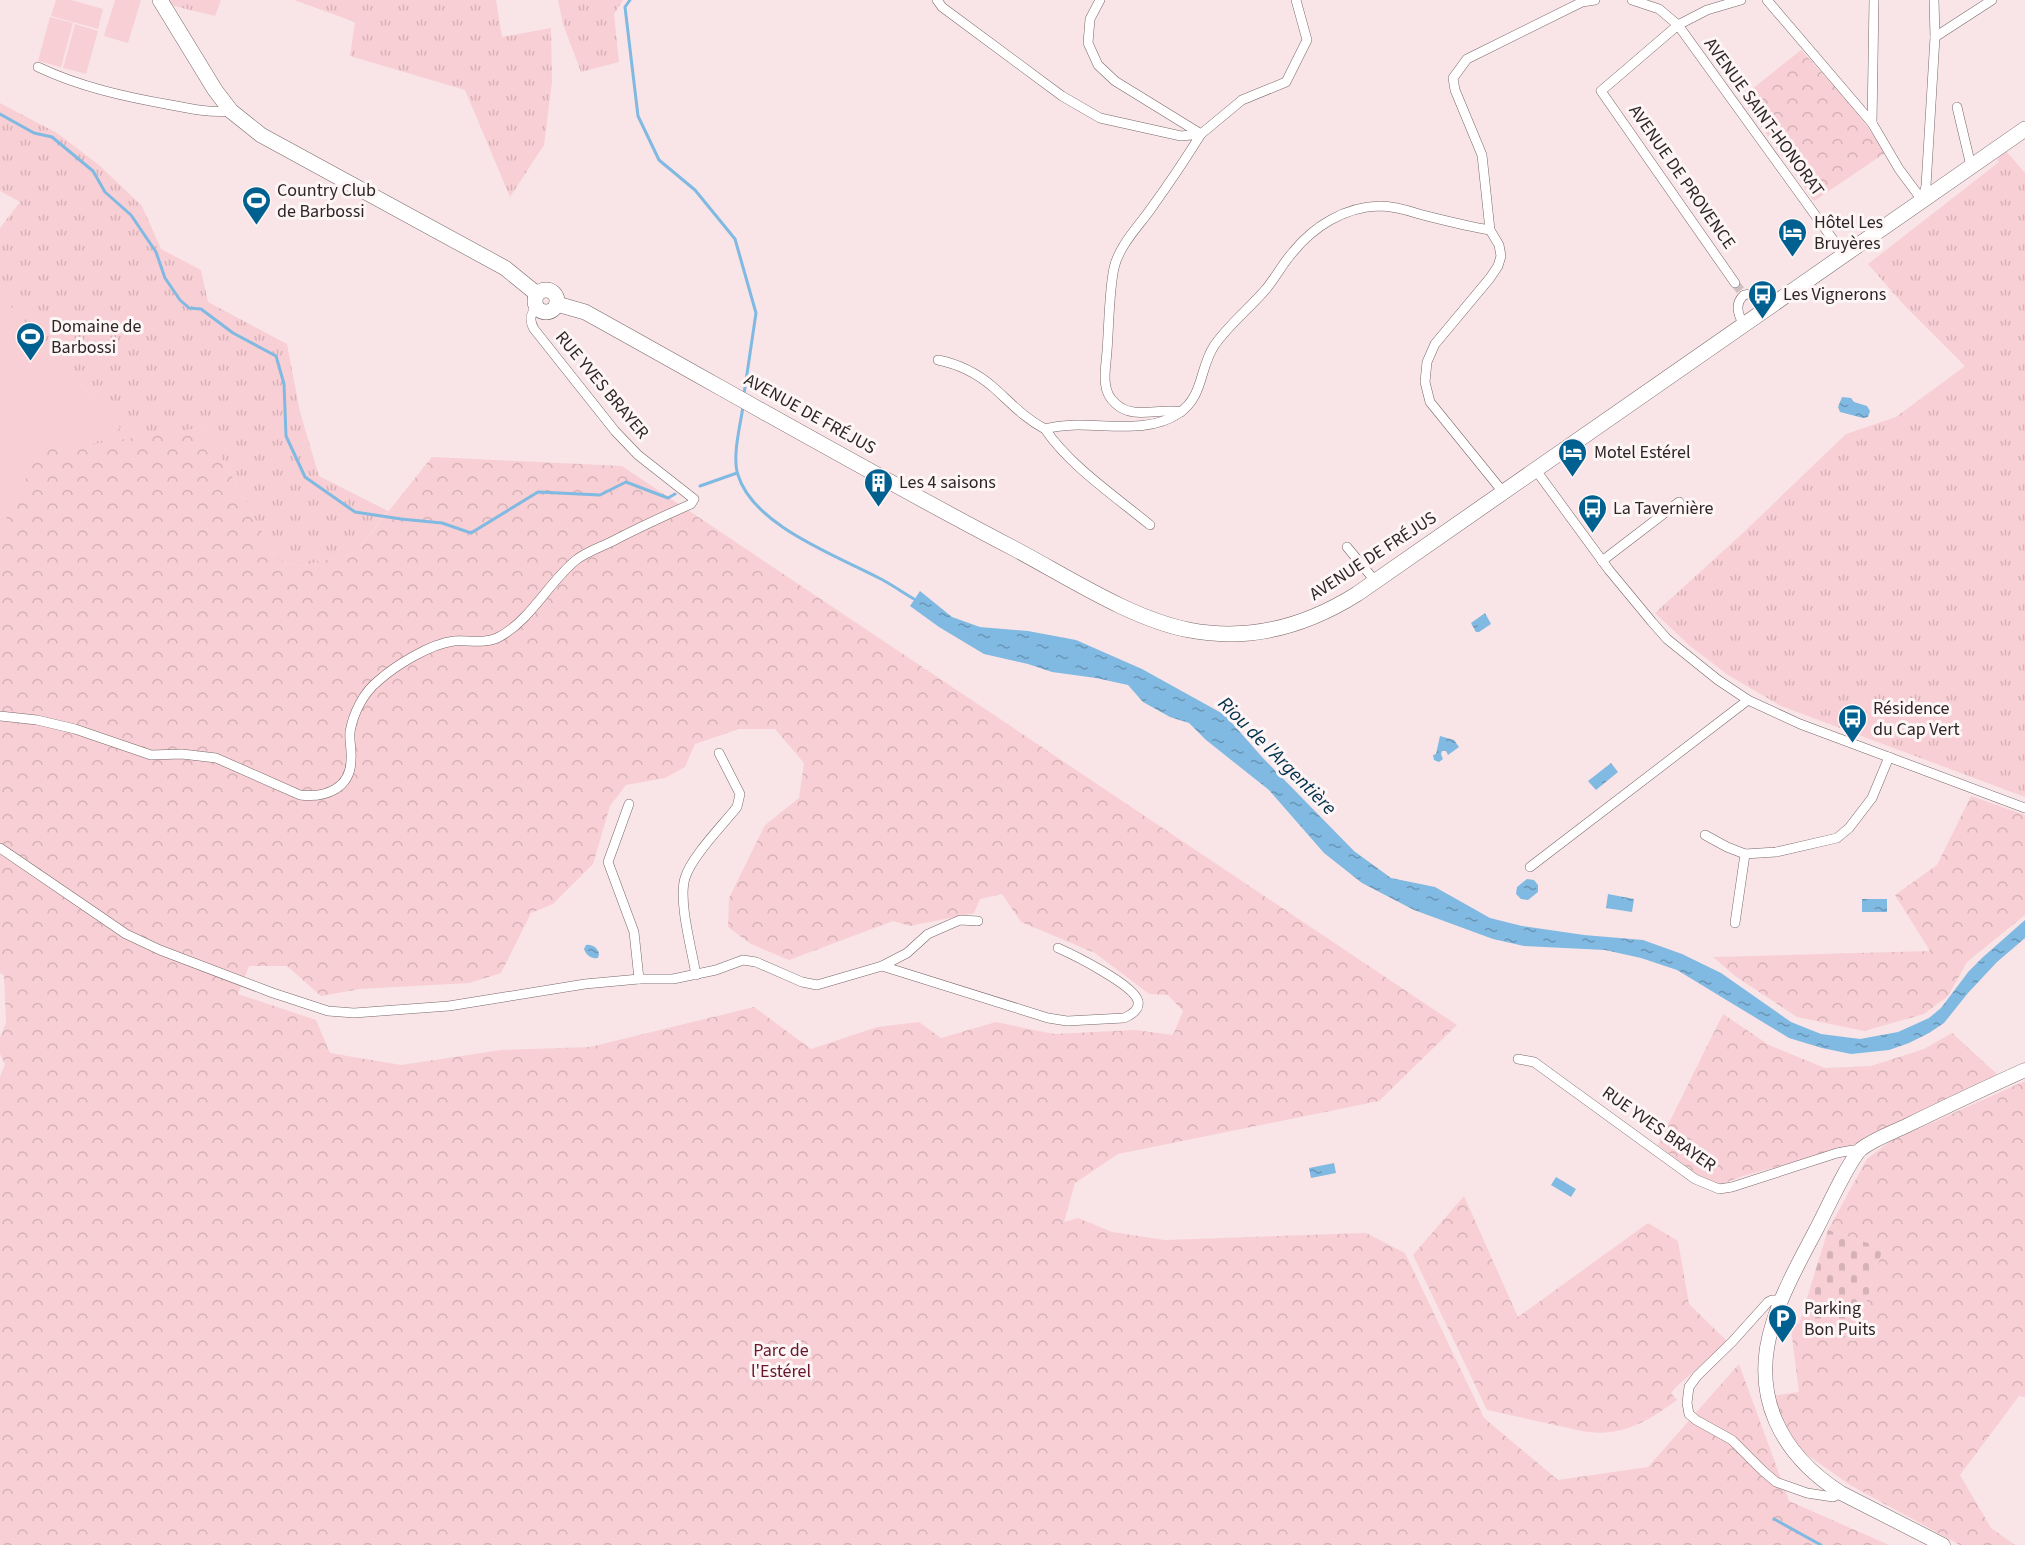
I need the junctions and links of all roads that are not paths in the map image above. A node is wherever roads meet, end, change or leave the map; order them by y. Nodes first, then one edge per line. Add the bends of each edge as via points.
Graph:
1 (160, 0) edge
2 (937, 0) edge
3 (1100, 0) edge
4 (1296, 0) edge
5 (1595, 0) edge
6 (1632, 0) edge
7 (1741, 0) edge
8 (1767, 0) edge
9 (1874, 0) edge
10 (1934, 0) edge
11 (1992, 0) edge
12 (1660, 5) edge
13 (1678, 25) junction
14 (1935, 37) junction
15 (38, 67) dead end
16 (1957, 107) dead end
17 (231, 111) junction
18 (1872, 123) junction
19 (2025, 129) edge
20 (1201, 134) junction
21 (1971, 166) junction
22 (1922, 200) junction
23 (1490, 230) junction
24 (1844, 255) junction
25 (1740, 290) junction
26 (537, 300) junction
27 (1774, 303) junction
28 (1744, 325) junction
29 (938, 360) dead end
30 (1181, 412) junction
31 (1045, 429) junction
32 (1535, 469) junction
33 (1503, 492) junction
34 (1679, 502) dead end
35 (1150, 525) dead end
36 (1347, 547) dead end
37 (1602, 561) junction
38 (1376, 582) junction
39 (1748, 700) junction
40 (0, 716) edge
41 (719, 753) dead end
42 (1889, 757) junction
43 (629, 804) dead end
44 (2025, 808) edge
45 (1705, 835) dead end
46 (0, 848) edge
47 (1745, 854) junction
48 (1530, 867) dead end
49 (978, 921) dead end
50 (1735, 922) dead end
51 (1058, 948) dead end
52 (882, 966) junction
53 (696, 975) junction
54 (639, 979) junction
55 (1518, 1059) dead end
56 (2025, 1070) edge
57 (1859, 1151) junction
58 (1695, 1179) junction
59 (1685, 1185) dead end
60 (1781, 1300) junction
61 (1841, 1493) junction
62 (1943, 1545) edge

1 - 17 main road
2 - 20 street via 1062,96 1100,118 1181,136
3 - 20 street via 1090,19 1088,43 1098,65 1114,81
4 - 20 street via 1306,40 1286,82 1242,100
5 - 23 street via 1582,2 1467,59 1453,78 1482,155
6 - 12 street
7 - 13 street via 1707,10
8 - 18 street
9 - 18 street
10 - 14 street
11 - 14 street
12 - 13 street, AVENUE SAINT-HONORAT
13 - 24 street, AVENUE SAINT-HONORAT
13 - 25 street, AVENUE DE PROVENCE via 1601,91
14 - 22 street
15 - 17 street via 138,100
16 - 21 street
17 - 26 main road via 261,135 506,268
18 - 22 street
19 - 21 main road, AVENUE DE FRÉJUS
20 - 30 street via 1121,250 1114,268 1106,368 1108,395 1126,411
21 - 22 main road, AVENUE DE FRÉJUS
22 - 24 main road, AVENUE DE FRÉJUS
23 - 30 street via 1380,206 1352,209 1332,219 1292,252 1267,288 1215,345 1206,360 1200,386
23 - 33 street via 1499,245 1498,266 1435,344 1427,362 1425,381 1430,402
24 - 27 main road, AVENUE DE FRÉJUS
25 - 27 street via 1761,294
25 - 28 street via 1737,311
26 - 38 main road, AVENUE DE FRÉJUS via 546,312 557,304 585,312 984,533 1111,600 1181,628 1220,634 1277,629 1314,618
26 - 40 street, RUE YVES BRAYER via 531,323 615,431 638,455 694,499 691,504 579,558 560,574 525,616 497,639 453,641 431,648 384,675 356,709 350,732 352,761 348,778 339,788 312,796 300,795 216,758 151,755 75,729
27 - 28 main road, AVENUE DE FRÉJUS
28 - 32 main road, AVENUE DE FRÉJUS
29 - 31 street via 956,364 991,386 1031,422
30 - 31 street via 1158,424 1058,425
31 - 35 street via 1069,457
32 - 33 main road, AVENUE DE FRÉJUS
32 - 37 street
33 - 38 main road, AVENUE DE FRÉJUS
34 - 37 street
36 - 38 street
37 - 39 street via 1667,639
39 - 42 street
39 - 48 street
41 - 53 street via 740,801 684,880 683,898
42 - 44 street
42 - 47 street via 1872,798 1836,838 1776,852
43 - 54 street via 608,862 634,932
45 - 47 street
46 - 54 street via 126,934 328,1011 379,1012 449,1006
47 - 50 street
49 - 52 street via 960,920 928,934 907,953
51 - 52 street via 1106,973 1134,995 1138,1007 1124,1018 1048,1018
52 - 53 street via 817,985 743,960
53 - 54 street via 673,980
55 - 58 street, RUE YVES BRAYER via 1534,1062
56 - 57 main road
57 - 58 street, RUE YVES BRAYER via 1837,1153 1732,1187 1714,1187
57 - 60 main road
58 - 59 street
60 - 61 main road via 1765,1358 1769,1402 1780,1431 1800,1460
60 - 61 street via 1768,1302 1697,1376 1689,1387 1689,1414 1732,1440 1776,1482 1807,1493 1833,1497
61 - 62 main road

